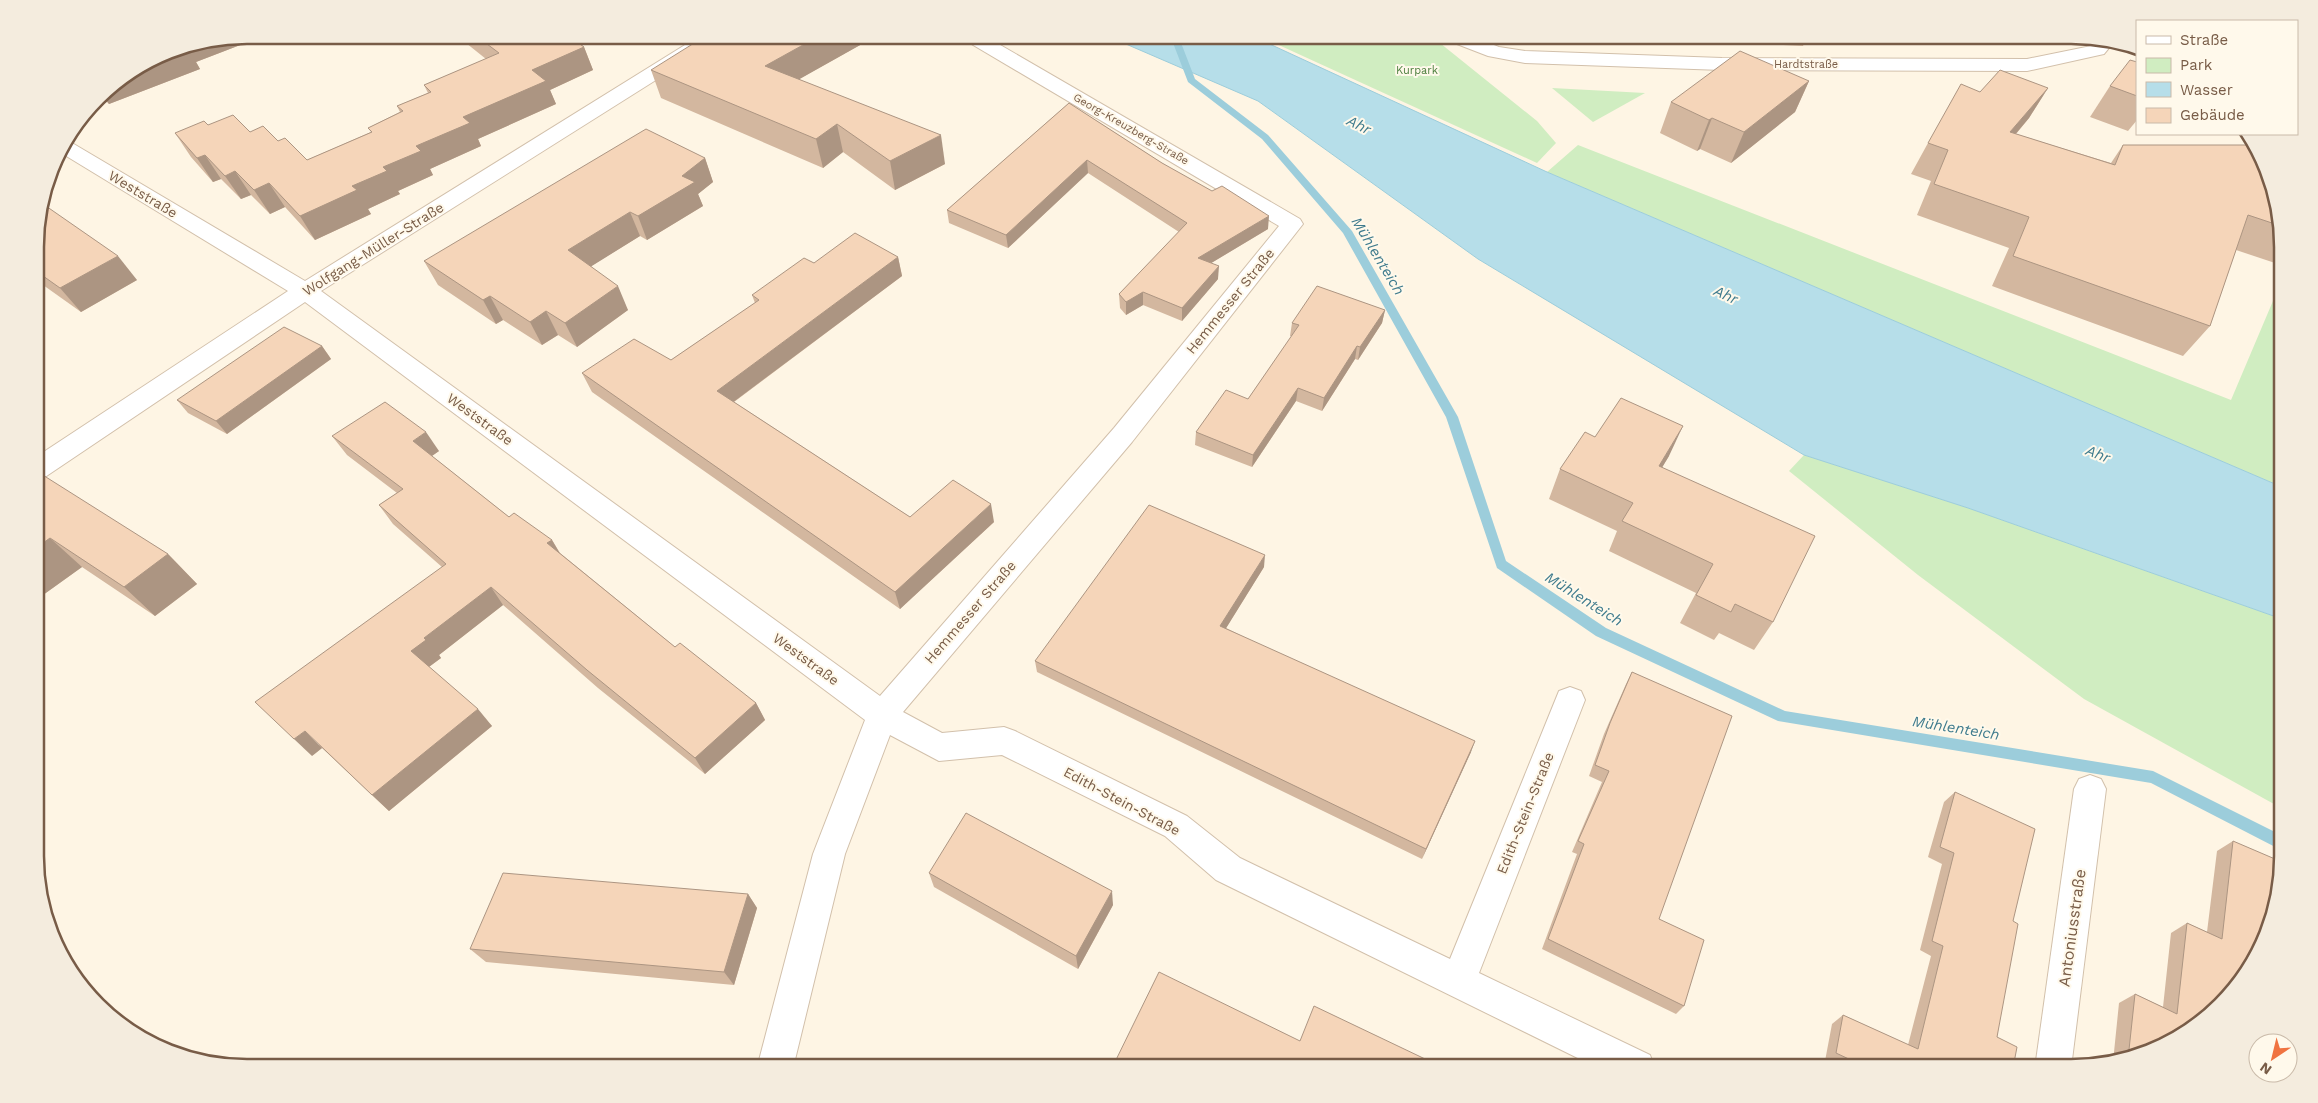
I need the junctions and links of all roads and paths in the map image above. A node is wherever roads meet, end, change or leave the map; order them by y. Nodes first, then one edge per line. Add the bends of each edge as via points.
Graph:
1 (700, 44) edge
2 (985, 44) edge
3 (1472, 44) edge
4 (2101, 46) edge
5 (69, 149) edge
6 (1292, 224) joint
7 (305, 291) junction
8 (44, 465) edge
9 (1570, 700) dead end
10 (882, 715) junction
11 (2090, 789) dead end
12 (1458, 982) junction
13 (777, 1059) edge
14 (1618, 1059) edge
15 (2054, 1059) edge

1 - 7 street, Wolfgang-Müller-Straße
2 - 6 street, Georg-Kreuzberg-Straße
3 - 4 street, Hardtstraße via 1495,52 1535,58 1722,64 2027,65 2097,50
5 - 7 street, Weststraße
6 - 10 street, Hemmesser Straße via 1123,435
7 - 8 street, Wolfgang-Müller-Straße
7 - 10 street, Weststraße
9 - 12 street, Edith-Stein-Straße
10 - 12 street, Edith-Stein-Straße via 939,747 1004,741 1176,826 1228,869
10 - 13 street, Hemmesser Straße via 829,854
11 - 15 street, Antoniusstraße
12 - 14 street, Edith-Stein-Straße

